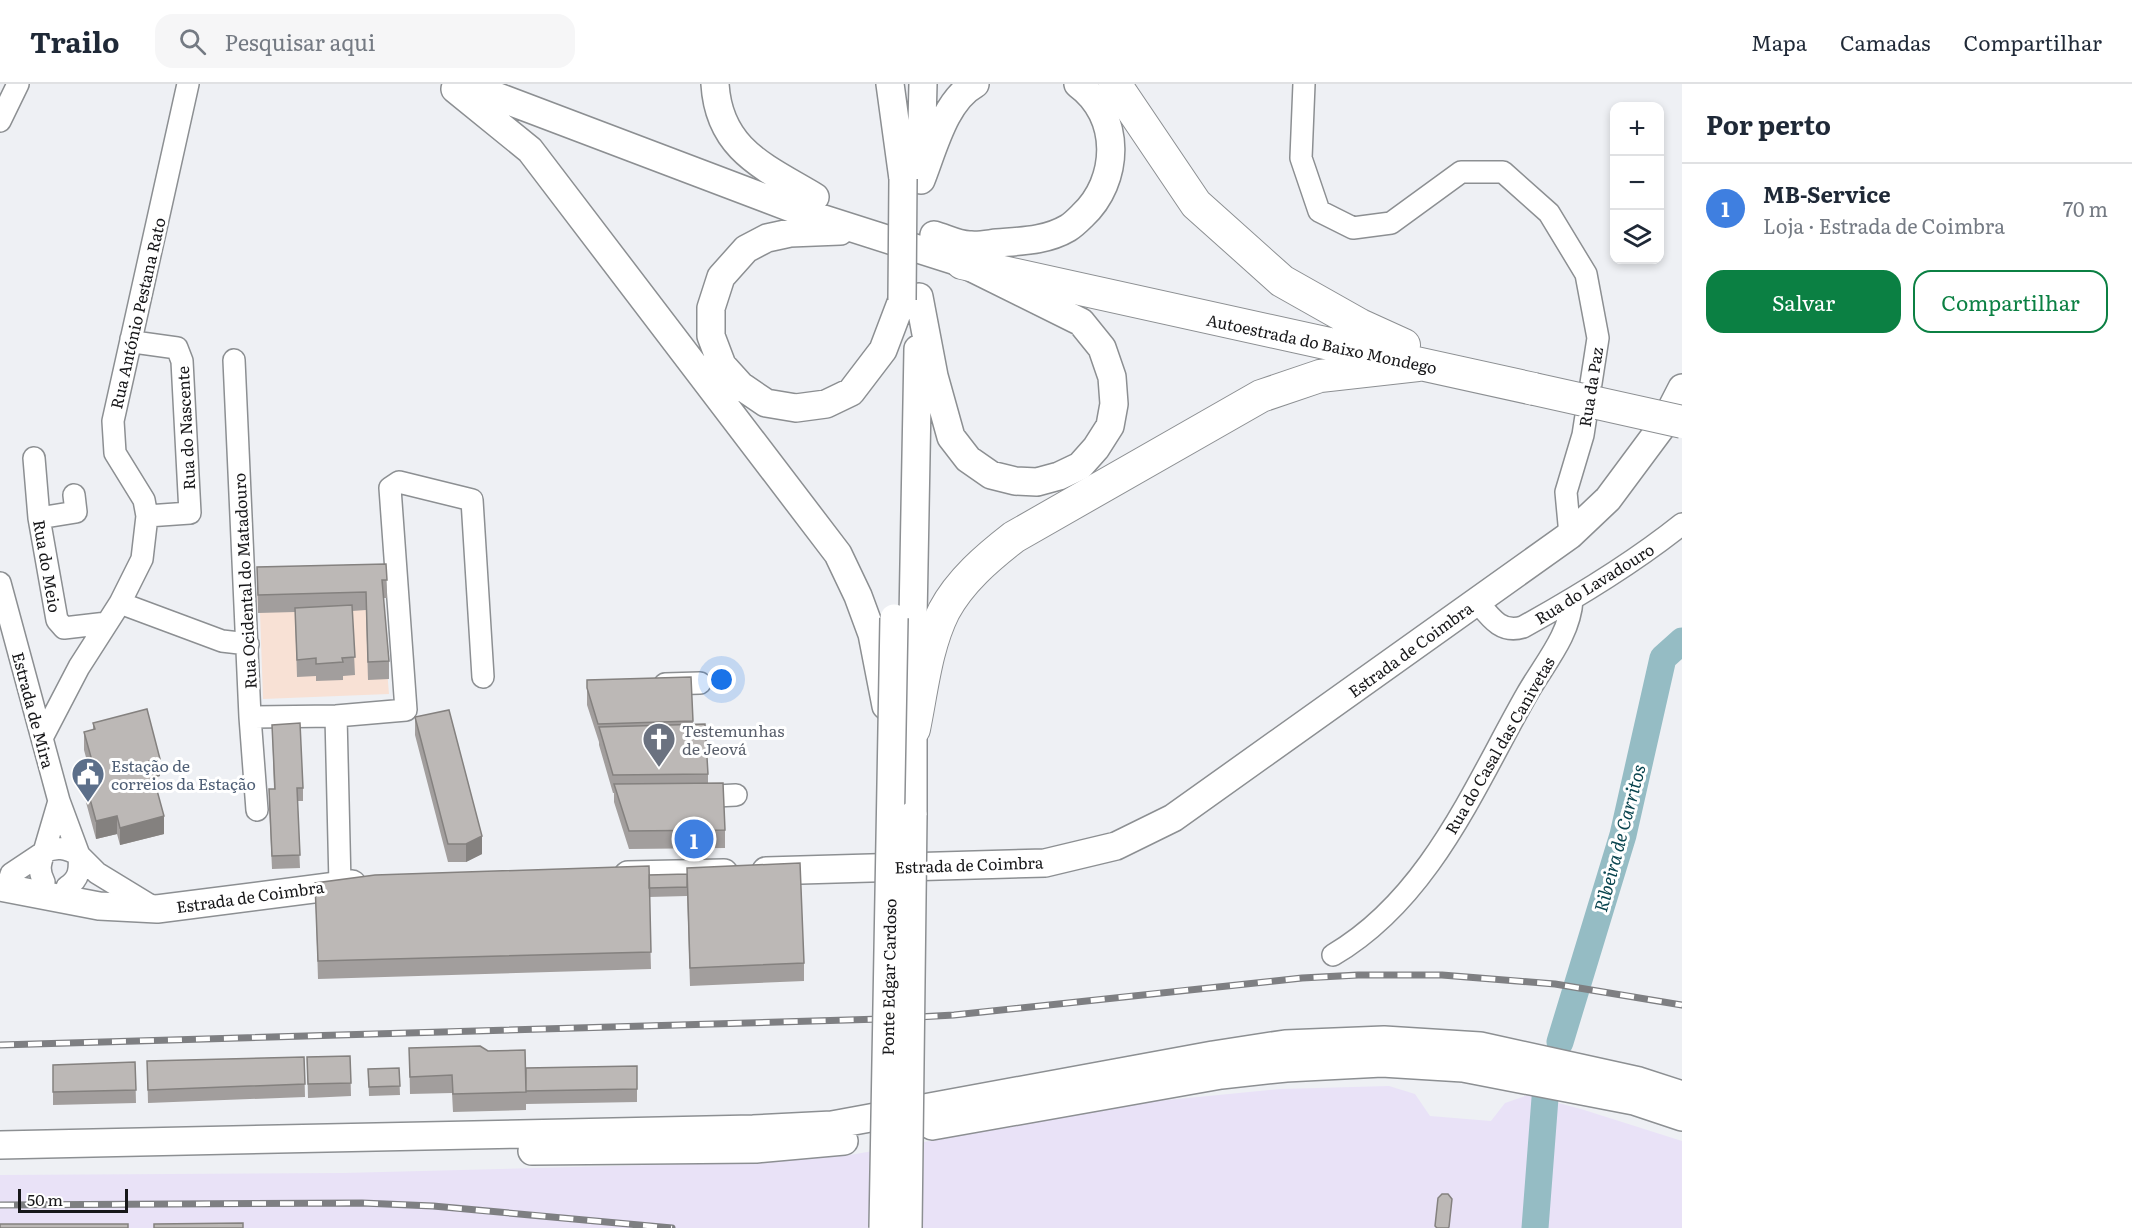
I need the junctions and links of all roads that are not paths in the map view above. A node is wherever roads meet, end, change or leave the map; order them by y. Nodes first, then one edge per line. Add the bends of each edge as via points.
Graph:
1 (18, 84) edge
2 (188, 84) edge
3 (450, 84) edge
4 (464, 84) edge
5 (516, 84) edge
6 (715, 84) edge
7 (890, 84) edge
8 (905, 84) edge
9 (923, 84) edge
10 (975, 84) edge
11 (1078, 84) edge
12 (1115, 84) edge
13 (1305, 84) edge
14 (0, 121) edge
15 (912, 180) junction
16 (815, 197) junction
17 (859, 231) junction
18 (965, 254) junction
19 (910, 299) junction
20 (131, 339) junction
21 (1411, 355) junction
22 (234, 360) dead end
23 (1536, 381) junction
24 (1682, 388) edge
25 (1682, 403) edge
26 (1682, 422) edge
27 (34, 458) dead end
28 (74, 495) dead end
29 (147, 516) junction
30 (39, 518) junction
31 (1682, 524) edge
32 (1570, 535) junction
33 (0, 584) edge
34 (1572, 600) junction
35 (1477, 601) junction
36 (120, 603) junction
37 (107, 623) junction
38 (248, 644) junction
39 (483, 677) dead end
40 (700, 683) dead end
41 (646, 685) edge
42 (336, 716) junction
43 (250, 717) junction
44 (903, 730) junction
45 (42, 738) junction
46 (736, 795) dead end
47 (679, 798) edge
48 (59, 801) junction
49 (256, 810) dead end
50 (44, 852) junction
51 (79, 855) junction
52 (609, 876) edge
53 (4, 878) edge
54 (375, 883) edge
55 (340, 884) junction
56 (54, 888) junction
57 (157, 909) junction
58 (1333, 955) dead end
59 (1480, 1046) junction
60 (1463, 1068) junction
61 (1682, 1095) edge
62 (1682, 1117) edge
63 (754, 1139) junction
64 (1, 1145) edge
65 (883, 1228) edge
66 (908, 1228) edge

1 - 14 street
2 - 20 street, Rua António Pestana Rato
3 - 44 main road, bridge via 530,150 838,554 858,596
4 - 17 main road
5 - 16 main road
6 - 16 main road via 716,103 725,128 749,157
7 - 15 main road
8 - 15 main road
9 - 15 main road
10 - 15 main road via 964,90 947,114
11 - 18 main road via 1099,108 1112,148 1110,172 1102,192 1069,228 1041,239
12 - 21 highway via 1196,204 1282,281
13 - 32 street, Rua da Paz via 1301,158 1319,211 1353,228 1391,223 1461,172 1503,172 1549,213 1586,274 1598,338 1583,435 1566,492
15 - 19 main road
16 - 18 main road
17 - 18 main road
17 - 19 main road via 790,232 746,249 721,277 711,308 711,336 722,365 741,386 766,403 796,408 826,404 851,392 883,350
18 - 19 main road via 1081,322 1102,348 1112,377 1114,404 1110,426 1080,466 1059,477 1015,481 992,475 968,459 951,436
18 - 21 highway, Autoestrada do Baixo Mondego
19 - 44 main road, Ponte Edgar Cardoso, bridge
20 - 29 street, Rua António Pestana Rato via 112,420 115,453 144,500
20 - 29 street, Rua do Nascente via 177,348 182,361 190,513
21 - 23 highway, Autoestrada do Baixo Mondego
21 - 44 highway via 1320,376 1261,396 1014,537 961,586 945,611
22 - 38 street, Rua Ocidental do Matadouro
23 - 25 highway, Autoestrada do Baixo Mondego
23 - 26 highway, Autoestrada do Baixo Mondego, bridge
24 - 32 main road, Estrada de Coimbra via 1663,425 1608,499
27 - 30 street, Rua do Meio
28 - 30 street via 76,512
29 - 36 street, Rua António Pestana Rato via 142,559
30 - 37 street, Rua do Meio via 57,620 64,628
31 - 34 street, Rua do Lavadouro via 1641,556
32 - 35 main road, Estrada de Coimbra
33 - 45 street, Estrada de Mira
34 - 35 street, Rua do Lavadouro via 1523,627 1509,630 1493,620
34 - 58 street, Rua do Casal das Canivetas via 1571,616 1556,647 1466,809 1413,885 1362,936
35 - 52 main road, Estrada de Coimbra via 1173,818 1116,846 1045,863
36 - 37 street, Rua António Pestana Rato
36 - 38 street via 222,641
37 - 45 street, Rua António Pestana Rato
38 - 43 street, Rua Ocidental do Matadouro
39 - 42 street via 472,500 399,482 390,488 406,710
40 - 41 street
42 - 43 street
42 - 55 street
43 - 49 street, Rua Ocidental do Matadouro
44 - 65 main road, Ponte Edgar Cardoso, bridge
44 - 66 main road, Ponte Edgar Cardoso, bridge
45 - 48 street, Estrada de Mira
46 - 47 street
48 - 50 street
48 - 51 street, Estrada de Mira
50 - 51 street via 54,847
50 - 53 street
50 - 56 street via 40,873
51 - 56 street via 77,879
51 - 57 street via 98,873
53 - 56 main road, Estrada de Coimbra
54 - 55 main road, Estrada de Coimbra
55 - 57 main road, Estrada de Coimbra
56 - 57 main road, Estrada de Coimbra via 99,906
59 - 60 street
59 - 61 main road via 1639,1081
59 - 63 main road via 1384,1040 1285,1044
60 - 62 main road via 1634,1101
60 - 63 main road via 1382,1064 1286,1068 1221,1075 830,1144
63 - 64 main road

